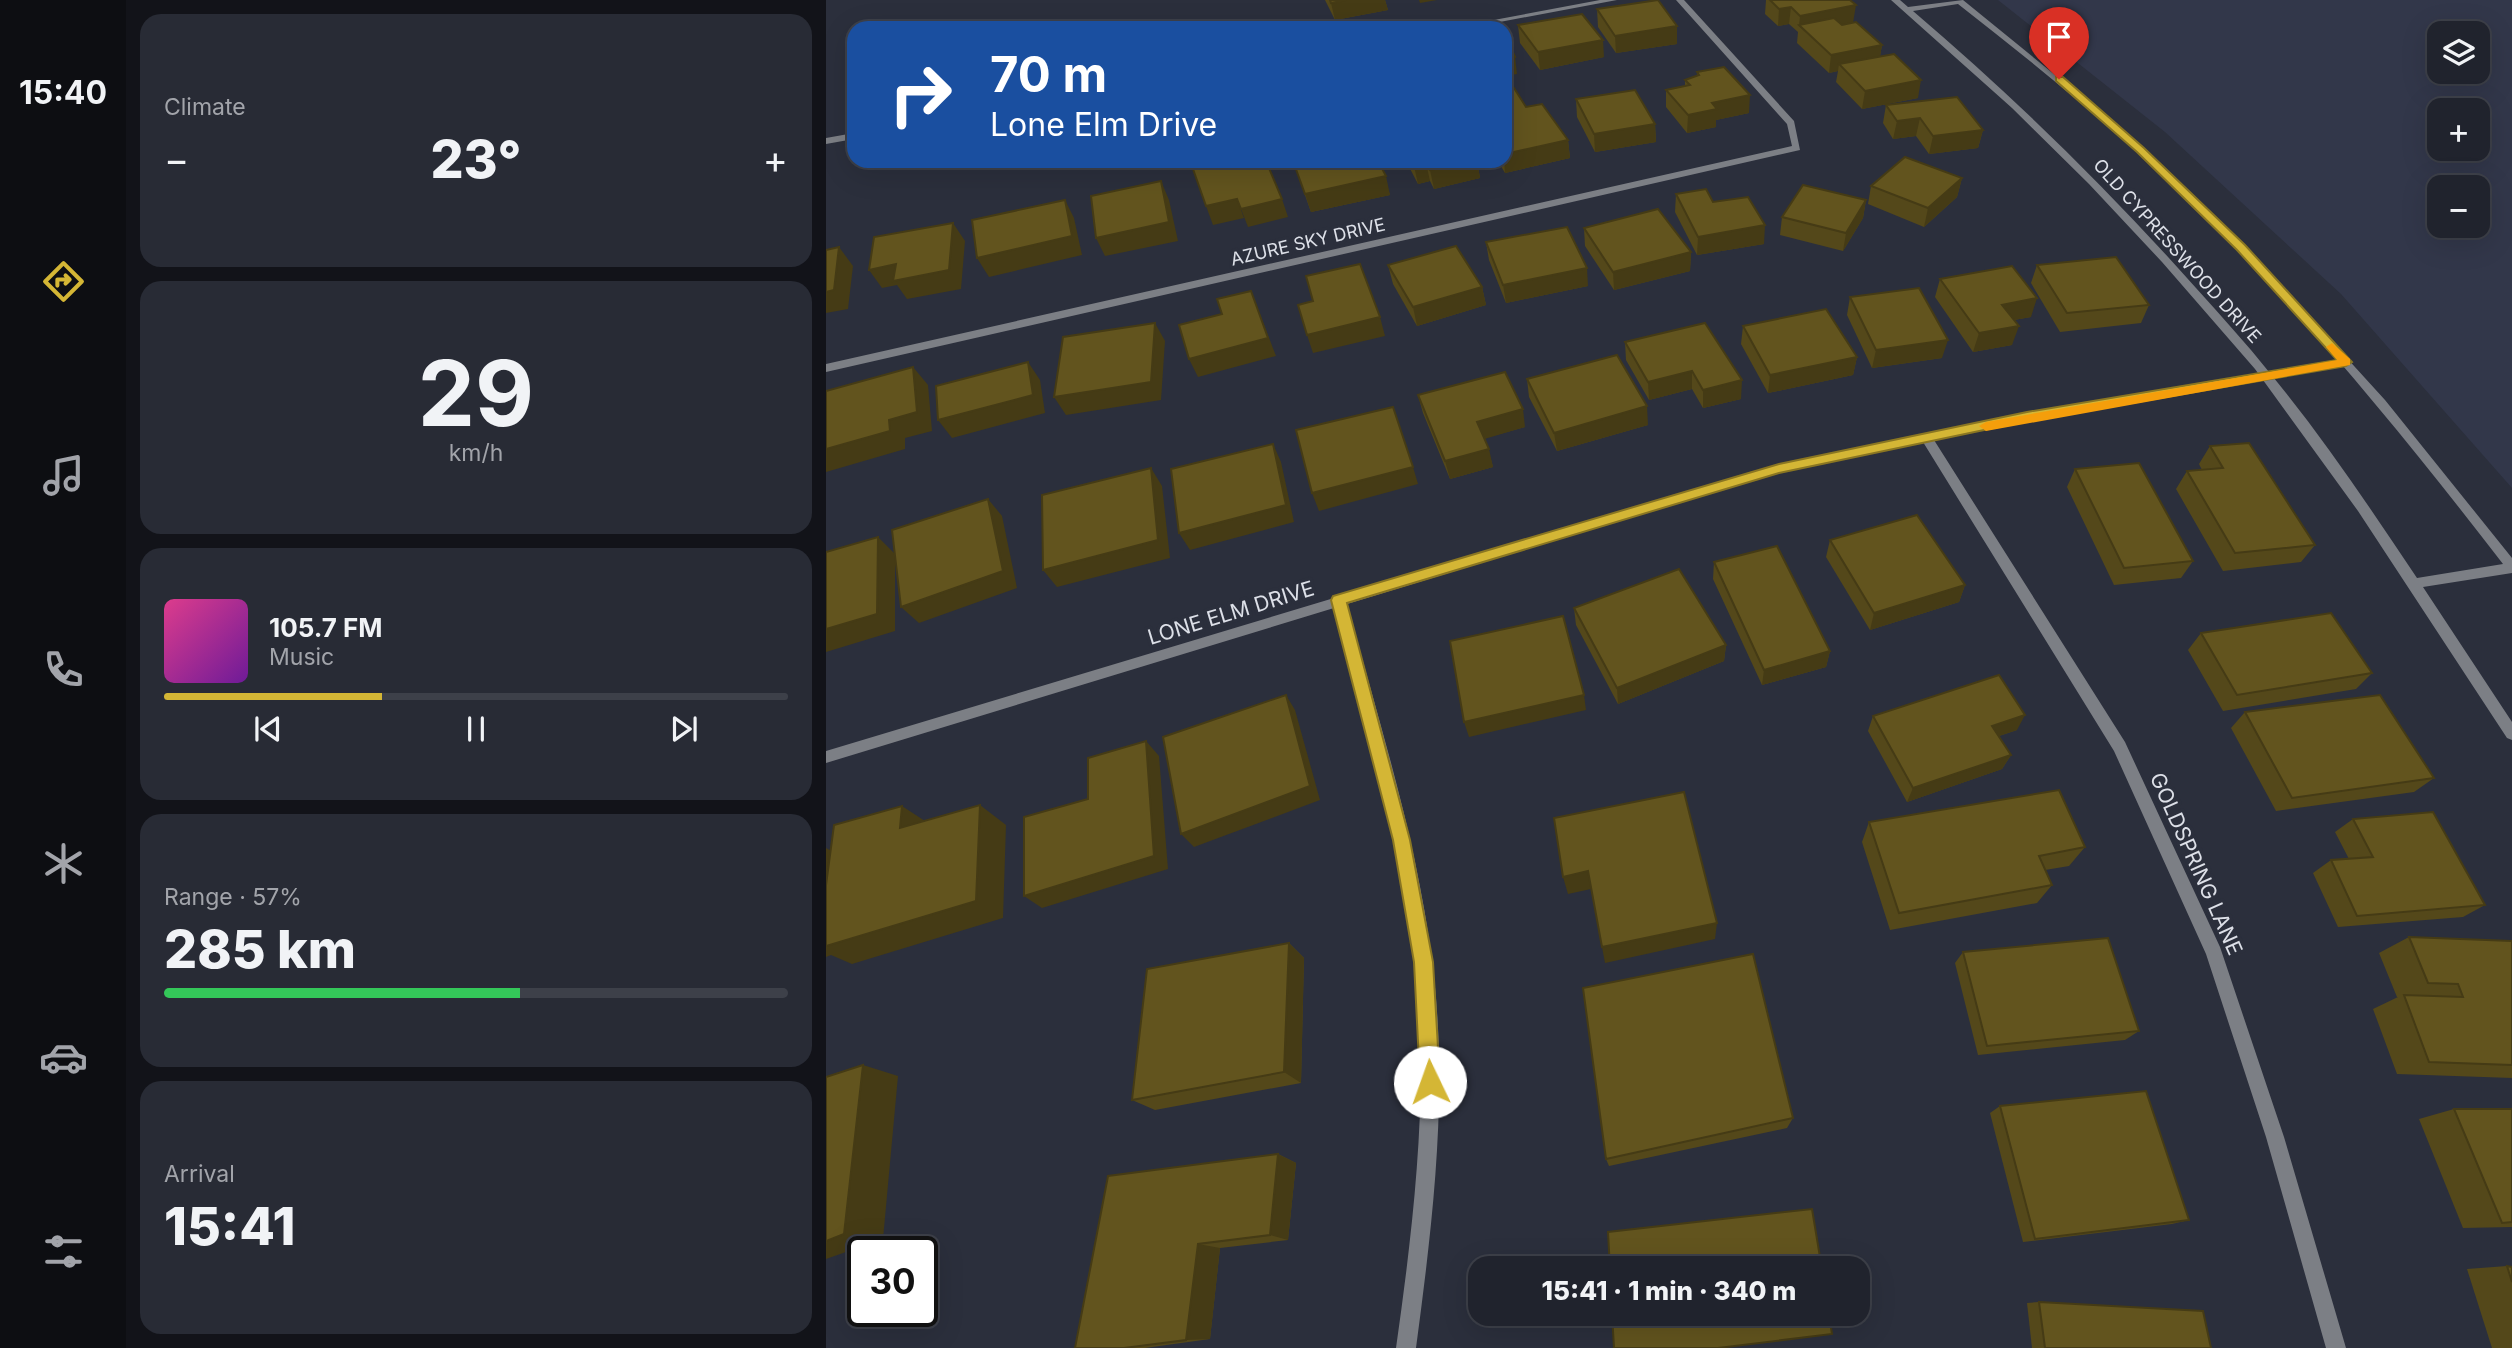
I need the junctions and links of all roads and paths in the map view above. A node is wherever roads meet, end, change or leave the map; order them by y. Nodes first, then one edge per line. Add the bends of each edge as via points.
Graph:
1 (1613, 0) edge
2 (1680, 0) edge
3 (1895, 0) edge
4 (1959, 1) edge
5 (1907, 10) junction
6 (1494, 21) edge
7 (847, 137) edge
8 (826, 141) edge
9 (2346, 362) junction
10 (826, 368) edge
11 (2266, 376) junction
12 (1927, 439) junction
13 (2512, 568) edge
14 (2412, 584) junction
15 (1339, 600) junction
16 (2512, 734) edge
17 (826, 757) edge
18 (1406, 1348) edge
19 (2336, 1348) edge

1 - 6 street
2 - 10 street, AZURE SKY DRIVE via 1791,123 1797,148
3 - 5 street, OLD CYPRESSWOOD DRIVE
4 - 5 street
4 - 9 street, OLD CYPRESSWOOD DRIVE via 2140,150 2241,247
5 - 11 street, OLD CYPRESSWOOD DRIVE via 2097,186
7 - 8 street
9 - 11 street, LONE ELM DRIVE
9 - 13 street, OLD CYPRESSWOOD DRIVE via 2434,465
11 - 12 street, LONE ELM DRIVE
11 - 14 street, OLD CYPRESSWOOD DRIVE
12 - 15 street, LONE ELM DRIVE via 1779,468
12 - 19 street, GOLDSPRING LANE via 2120,747 2214,954 2275,1137
13 - 14 street
14 - 16 street, OLD CYPRESSWOOD DRIVE
15 - 17 street, LONE ELM DRIVE
15 - 18 street via 1401,840 1424,962 1432,1106

